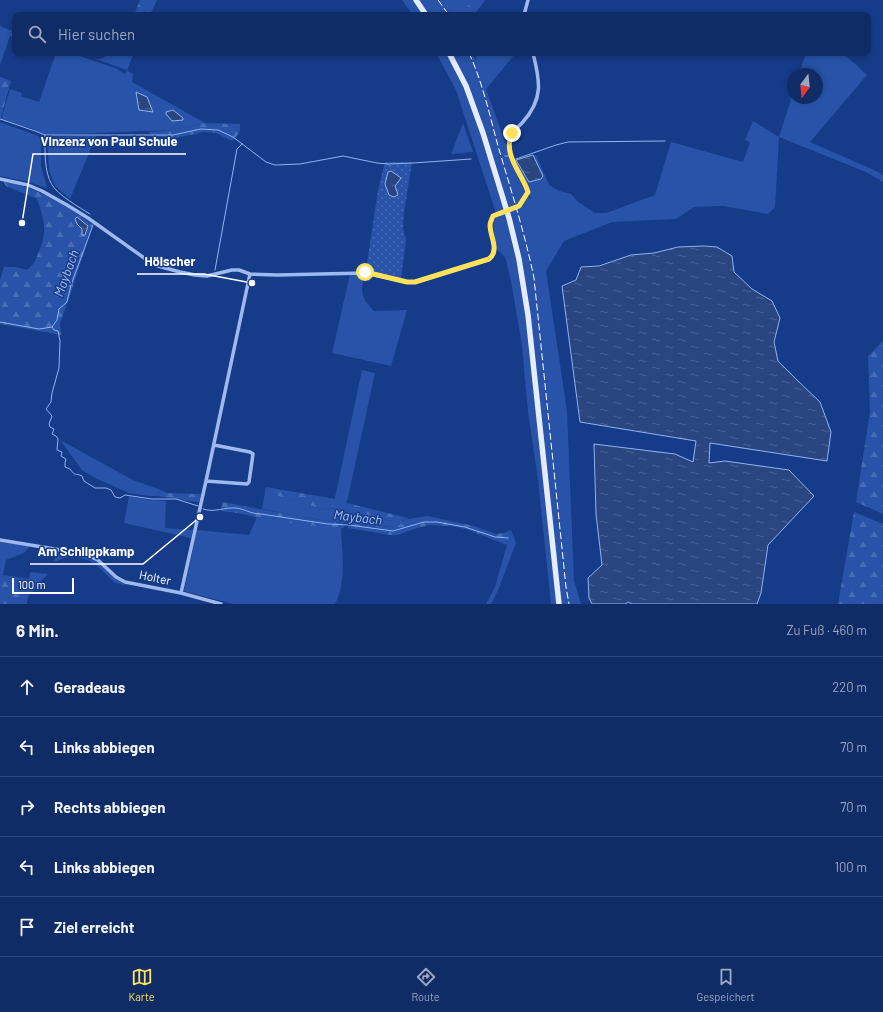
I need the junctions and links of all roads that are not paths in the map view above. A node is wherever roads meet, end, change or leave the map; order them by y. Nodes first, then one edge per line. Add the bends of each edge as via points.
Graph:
1 (416, 0) edge
2 (528, 0) edge
3 (424, 12) edge
4 (525, 12) edge
5 (451, 56) edge
6 (534, 56) edge
7 (0, 179) edge
8 (250, 274) junction
9 (214, 445) junction
10 (206, 481) junction
11 (0, 540) edge
12 (181, 593) junction
13 (221, 604) edge
14 (559, 604) edge

1 - 3 main road
2 - 4 street
5 - 14 main road via 476,110 509,218 520,266 528,315
6 - 8 street via 539,79 536,100 527,117 512,133 509,142 511,156 528,192 519,206 493,216 490,225 495,248 493,256 415,282 365,272
7 - 8 street via 28,185 67,205 158,266 195,275 207,276 232,270
8 - 9 street
9 - 10 street
9 - 10 street via 253,454 249,482 247,484
10 - 12 street
11 - 12 street, Holter via 85,554 98,560 120,581
12 - 13 street, Holter

